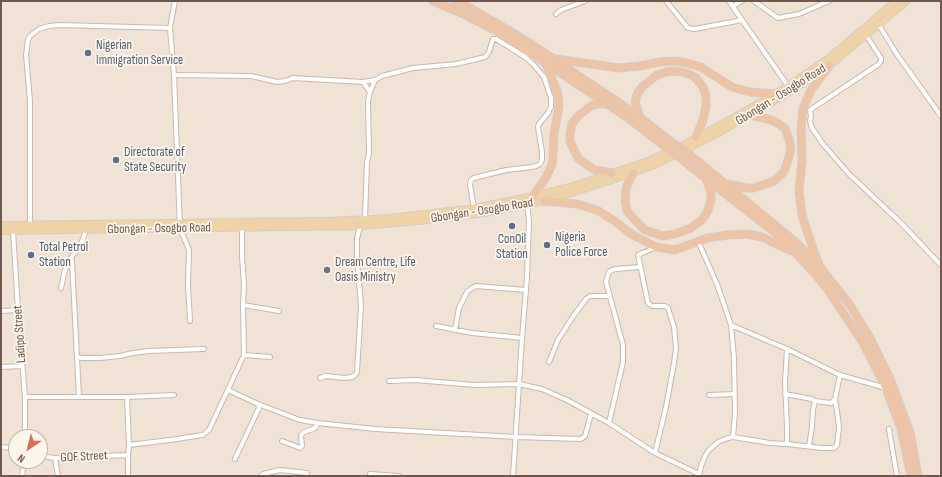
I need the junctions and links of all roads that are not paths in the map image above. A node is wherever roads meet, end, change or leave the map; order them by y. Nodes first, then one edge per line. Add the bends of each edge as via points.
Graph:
1 (175, 1) edge
2 (433, 1) edge
3 (454, 1) edge
4 (585, 1) edge
5 (666, 1) edge
6 (729, 1) edge
7 (742, 1) edge
8 (754, 1) edge
9 (829, 1) edge
10 (896, 1) edge
11 (907, 1) edge
12 (733, 6) junction
13 (556, 14) dead end
14 (742, 20) junction
15 (879, 25) junction
16 (170, 28) junction
17 (866, 35) junction
18 (554, 59) junction
19 (546, 64) junction
20 (829, 66) junction
21 (174, 75) junction
22 (375, 80) junction
23 (362, 82) junction
24 (788, 86) junction
25 (370, 92) junction
26 (776, 94) junction
27 (606, 104) junction
28 (750, 115) junction
29 (941, 116) edge
30 (640, 117) junction
31 (696, 137) junction
32 (612, 173) junction
33 (633, 173) junction
34 (706, 179) junction
35 (724, 183) junction
36 (533, 196) junction
37 (544, 201) junction
38 (528, 204) junction
39 (474, 208) junction
40 (364, 219) junction
41 (30, 224) junction
42 (1, 225) edge
43 (180, 225) junction
44 (360, 226) junction
45 (242, 227) junction
46 (86, 230) junction
47 (1, 231) edge
48 (14, 231) junction
49 (698, 241) junction
50 (656, 247) junction
51 (796, 253) junction
52 (71, 258) junction
53 (941, 265) edge
54 (640, 267) junction
55 (820, 267) junction
56 (61, 288) dead end
57 (526, 290) junction
58 (610, 296) junction
59 (243, 305) junction
60 (18, 310) junction
61 (1, 311) edge
62 (279, 311) dead end
63 (190, 321) dead end
64 (731, 325) junction
65 (436, 326) dead end
66 (455, 330) junction
67 (522, 338) junction
68 (204, 349) dead end
69 (787, 349) junction
70 (244, 355) junction
71 (77, 357) junction
72 (270, 357) dead end
73 (549, 362) dead end
74 (22, 366) junction
75 (1, 367) edge
76 (840, 375) junction
77 (320, 378) dead end
78 (389, 381) dead end
79 (519, 384) junction
80 (886, 388) junction
81 (228, 390) junction
82 (735, 394) junction
83 (785, 394) junction
84 (174, 395) dead end
85 (710, 395) dead end
86 (25, 397) junction
87 (79, 397) junction
88 (127, 397) junction
89 (835, 400) junction
90 (815, 401) junction
91 (258, 404) junction
92 (591, 414) junction
93 (318, 423) junction
94 (609, 423) junction
95 (25, 429) edge
96 (890, 429) dead end
97 (516, 437) junction
98 (733, 437) junction
99 (282, 441) dead end
100 (129, 444) junction
101 (787, 444) junction
102 (809, 446) junction
103 (655, 454) junction
104 (128, 455) junction
105 (48, 457) edge
106 (55, 458) junction
107 (235, 458) dead end
108 (307, 473) dead end
109 (370, 474) dead end
110 (699, 475) edge
111 (58, 476) edge
112 (128, 476) edge
113 (261, 476) edge
114 (399, 476) edge
115 (513, 476) edge
116 (897, 476) edge
117 (911, 476) edge
118 (918, 476) edge

1 - 16 street
2 - 19 highway via 502,34
3 - 18 highway via 465,5
4 - 13 street
5 - 14 street via 688,28 695,29
6 - 12 street
7 - 12 street
8 - 9 street via 778,18 799,14
10 - 24 main road, Gbongan - Osogbo Road via 829,58
11 - 15 main road, Gbongan - Osogbo Road
12 - 14 street
14 - 24 street
15 - 17 main road, Gbongan - Osogbo Road
15 - 29 street
16 - 21 street
16 - 41 street via 60,25 39,29 30,36 26,55 30,101
17 - 20 main road, Gbongan - Osogbo Road
17 - 53 street via 881,61 810,110 812,128 849,174
18 - 26 highway via 619,68 675,61 701,68 732,87 750,92
18 - 30 highway
19 - 27 highway
19 - 36 highway via 558,94 559,104 552,165
20 - 28 main road, Gbongan - Osogbo Road
20 - 55 highway via 808,96 803,108 801,128 802,161 799,191 802,215
21 - 23 street via 251,76 276,82 293,78
21 - 43 street
22 - 23 street
22 - 25 street
22 - 39 street via 413,68 456,64 485,57 493,39 525,57 544,77 551,98 551,107 538,128 542,152 540,164 471,180
23 - 25 street
24 - 26 main road, Gbongan - Osogbo Road
25 - 40 street
26 - 31 main road, Gbongan - Osogbo Road
27 - 32 highway via 590,106 578,116 572,124 570,142 578,158 587,165 595,170
27 - 34 highway, bridge
28 - 33 main road, Gbongan - Osogbo Road via 678,154
28 - 35 highway via 772,120 785,129 791,150 784,172 774,181 754,188
30 - 31 highway via 636,102 637,94 643,86 657,75 666,72 691,74 702,86 706,98 703,120
30 - 35 highway, bridge
31 - 32 main road, Gbongan - Osogbo Road via 648,161
32 - 36 main road, Gbongan - Osogbo Road
33 - 34 highway via 626,188 627,211 645,230 662,236 691,228 703,219 711,200
33 - 37 main road, Gbongan - Osogbo Road
34 - 51 highway via 783,239
35 - 55 highway via 790,237
36 - 39 main road, Gbongan - Osogbo Road
37 - 38 main road, Gbongan - Osogbo Road
37 - 50 highway via 577,204 597,210 631,234
38 - 44 main road, Gbongan - Osogbo Road via 485,213
38 - 57 street
39 - 40 main road, Gbongan - Osogbo Road
40 - 43 main road, Gbongan - Osogbo Road
41 - 42 main road, Gbongan - Osogbo Road
41 - 43 main road, Gbongan - Osogbo Road
43 - 45 main road, Gbongan - Osogbo Road
43 - 46 main road, Gbongan - Osogbo Road
43 - 63 street via 189,250
44 - 45 main road, Gbongan - Osogbo Road
44 - 77 street via 357,239 361,306 357,372 352,377
45 - 59 street
46 - 48 main road, Gbongan - Osogbo Road
46 - 52 street via 81,244
47 - 48 main road, Gbongan - Osogbo Road
48 - 60 street, Ladipo Street
49 - 50 highway via 675,250
49 - 51 highway via 747,234 762,237
49 - 64 street
50 - 54 street via 638,255
51 - 80 highway via 828,290 862,341
52 - 56 street
52 - 71 street
54 - 58 street via 609,272 606,282
54 - 103 street via 648,303 652,306 667,307 674,327 676,348
55 - 118 highway via 850,305 891,380 910,432
57 - 66 street via 476,286 472,288 467,292 460,308
57 - 67 street
58 - 73 street via 590,296 586,299 558,340
58 - 94 street via 623,345 623,362
59 - 62 street
59 - 70 street
60 - 61 street
60 - 74 street, Ladipo Street
64 - 69 street
64 - 82 street
65 - 66 street
66 - 67 street
67 - 79 street
68 - 71 street via 149,351 100,358
69 - 76 street
69 - 83 street
70 - 72 street
70 - 81 street
71 - 87 street
74 - 75 street
74 - 86 street, Ladipo Street
76 - 80 street
76 - 89 street
78 - 79 street via 415,380 475,385
79 - 92 street via 542,388
79 - 97 street
80 - 117 highway via 901,429
81 - 91 street
81 - 100 street via 209,430 203,435
82 - 85 street
82 - 98 street
83 - 90 street
83 - 101 street
84 - 88 street
86 - 87 street
86 - 95 street, Ladipo Street
87 - 88 street
88 - 100 street
89 - 90 street via 831,403
89 - 102 street via 839,427 837,445 834,448
90 - 102 street
91 - 93 street via 300,420
91 - 107 street via 260,408
92 - 94 street
92 - 97 street via 585,436 581,439
93 - 97 street
93 - 99 street via 315,428 301,434 300,448
94 - 103 street
96 - 116 street
97 - 115 street
98 - 101 street
98 - 110 street via 712,446 705,456
100 - 104 street
101 - 102 street
103 - 110 street
104 - 106 street, GOF Street
104 - 112 street
105 - 106 street, GOF Street
106 - 111 street
108 - 113 street via 280,470
109 - 114 street

